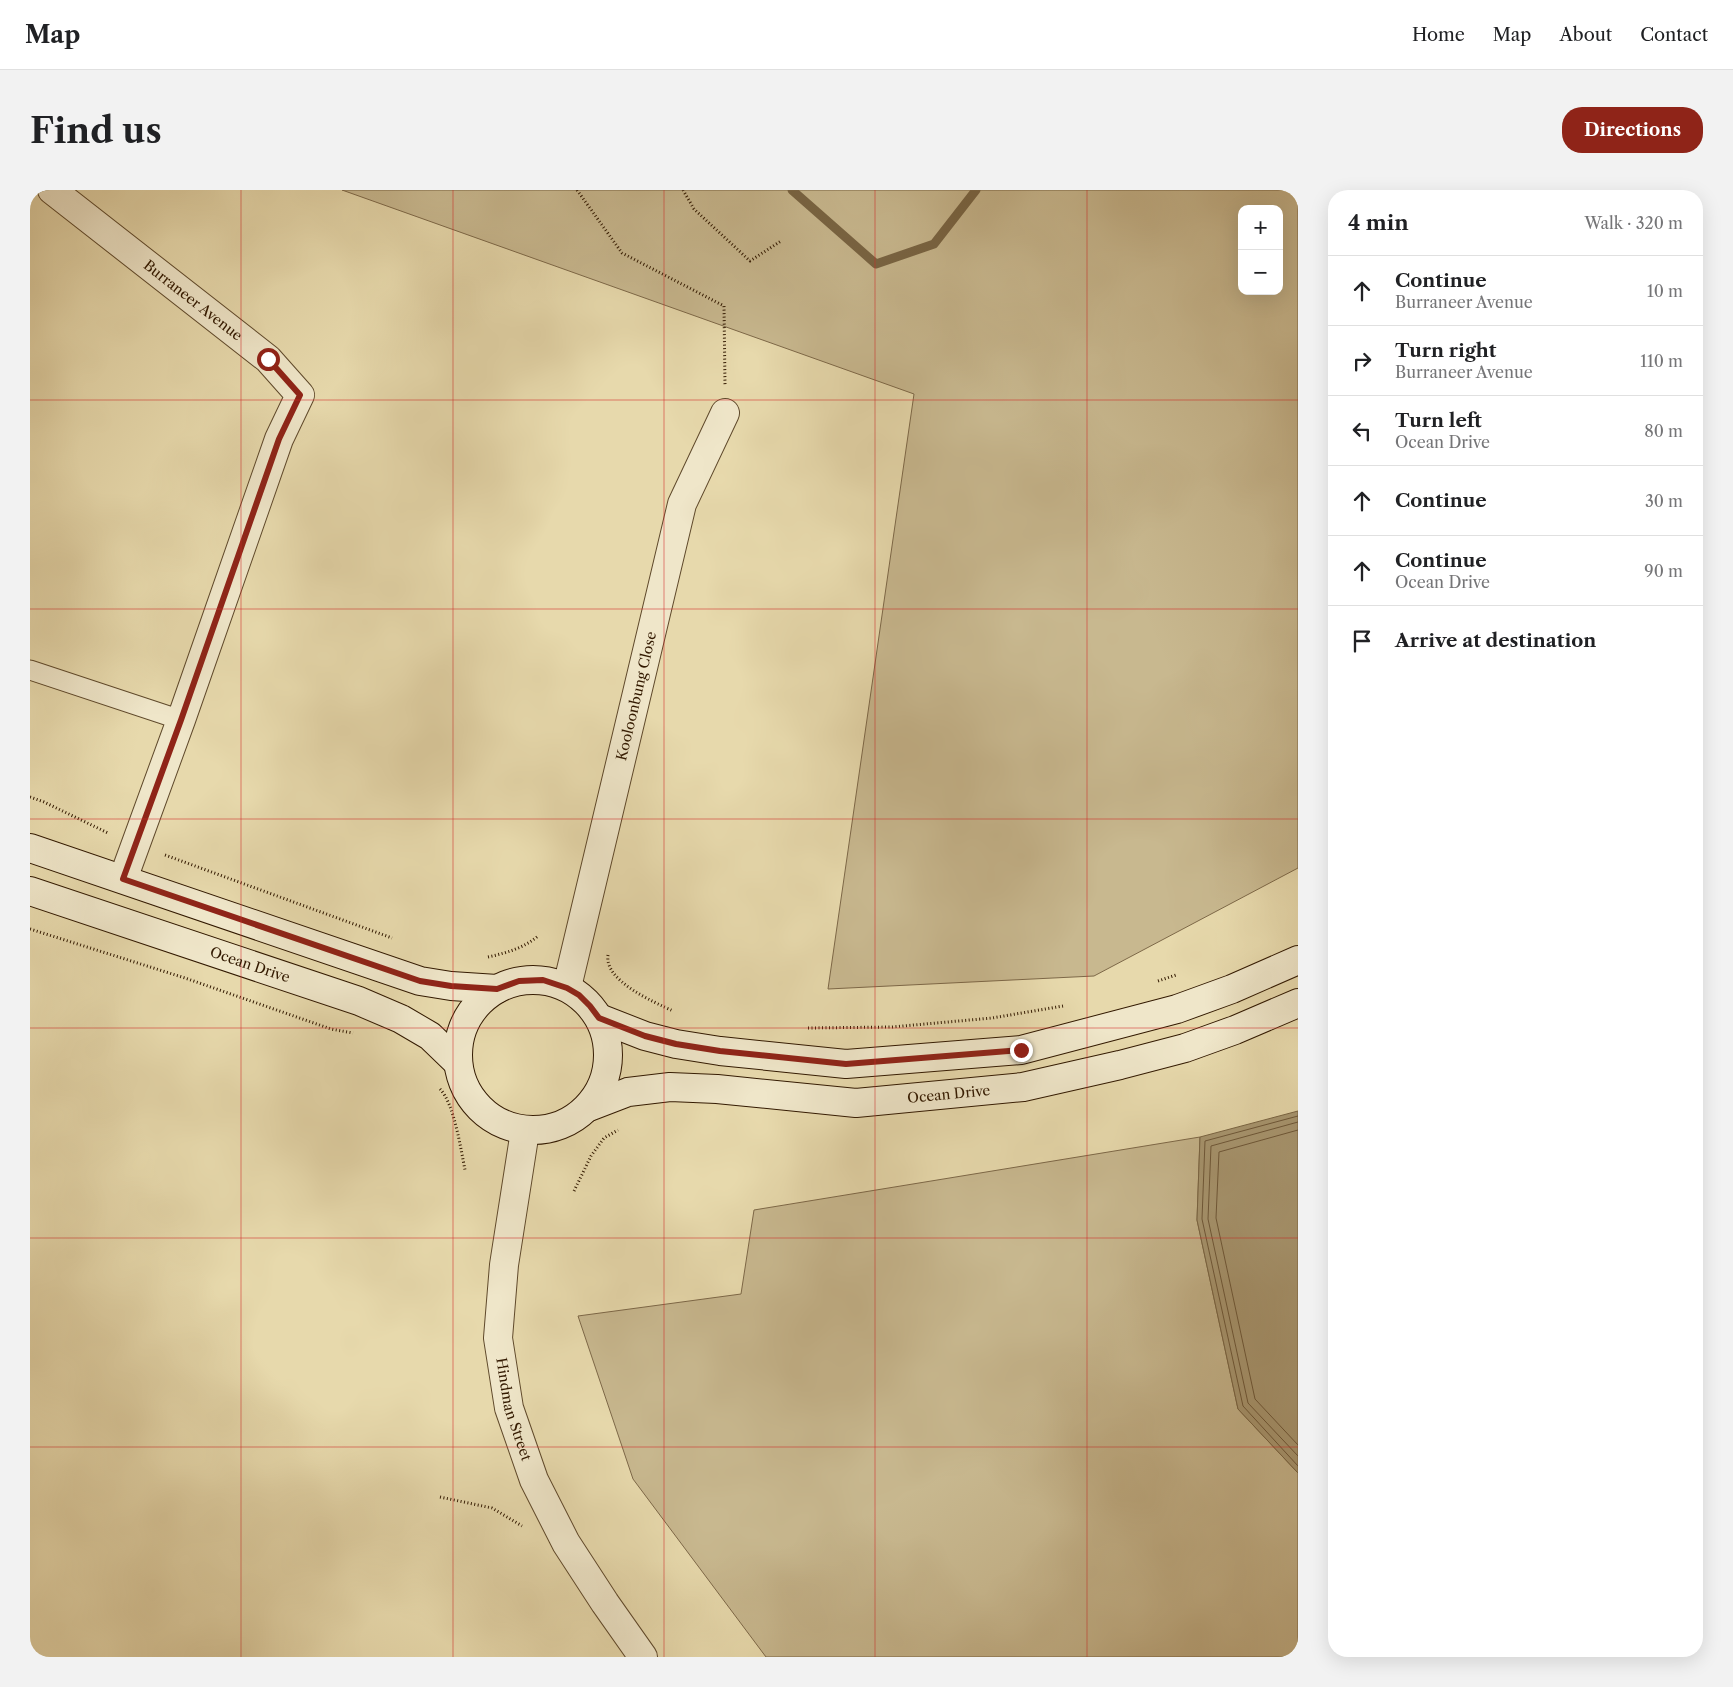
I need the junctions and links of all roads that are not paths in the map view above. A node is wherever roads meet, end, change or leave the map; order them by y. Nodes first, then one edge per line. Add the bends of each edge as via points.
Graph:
1 (52, 190) edge
2 (725, 413) road end
3 (30, 670) edge
4 (181, 720) junction
5 (30, 848) edge
6 (123, 879) junction
7 (30, 891) edge
8 (1298, 960) edge
9 (567, 988) junction
10 (497, 989) junction
11 (1298, 1003) edge
12 (599, 1018) junction
13 (458, 1063) junction
14 (589, 1107) junction
15 (525, 1131) junction
16 (643, 1657) edge

1 - 4 main road, Burraneer Avenue via 268,359 300,395 279,439
2 - 9 main road, Kooloonbung Close via 682,504
3 - 4 lane
4 - 6 main road, Burraneer Avenue
5 - 6 main road
6 - 10 main road via 420,981
7 - 13 main road, Ocean Drive via 359,1001 430,1036
8 - 12 main road via 1232,989 1176,1008 1021,1050 846,1064 720,1051 661,1040
9 - 10 main road via 535,980 519,981
9 - 12 main road via 579,995
10 - 13 main road via 479,1002 466,1020 459,1041
11 - 14 main road, Ocean Drive via 1185,1048 1023,1087 856,1103 670,1087 628,1092
12 - 14 main road via 607,1041 608,1064 602,1087
13 - 15 main road via 465,1088 480,1109 501,1124
14 - 15 main road via 560,1126
15 - 16 main road, Hindman Street via 504,1265 498,1338 509,1408 534,1480 566,1543

